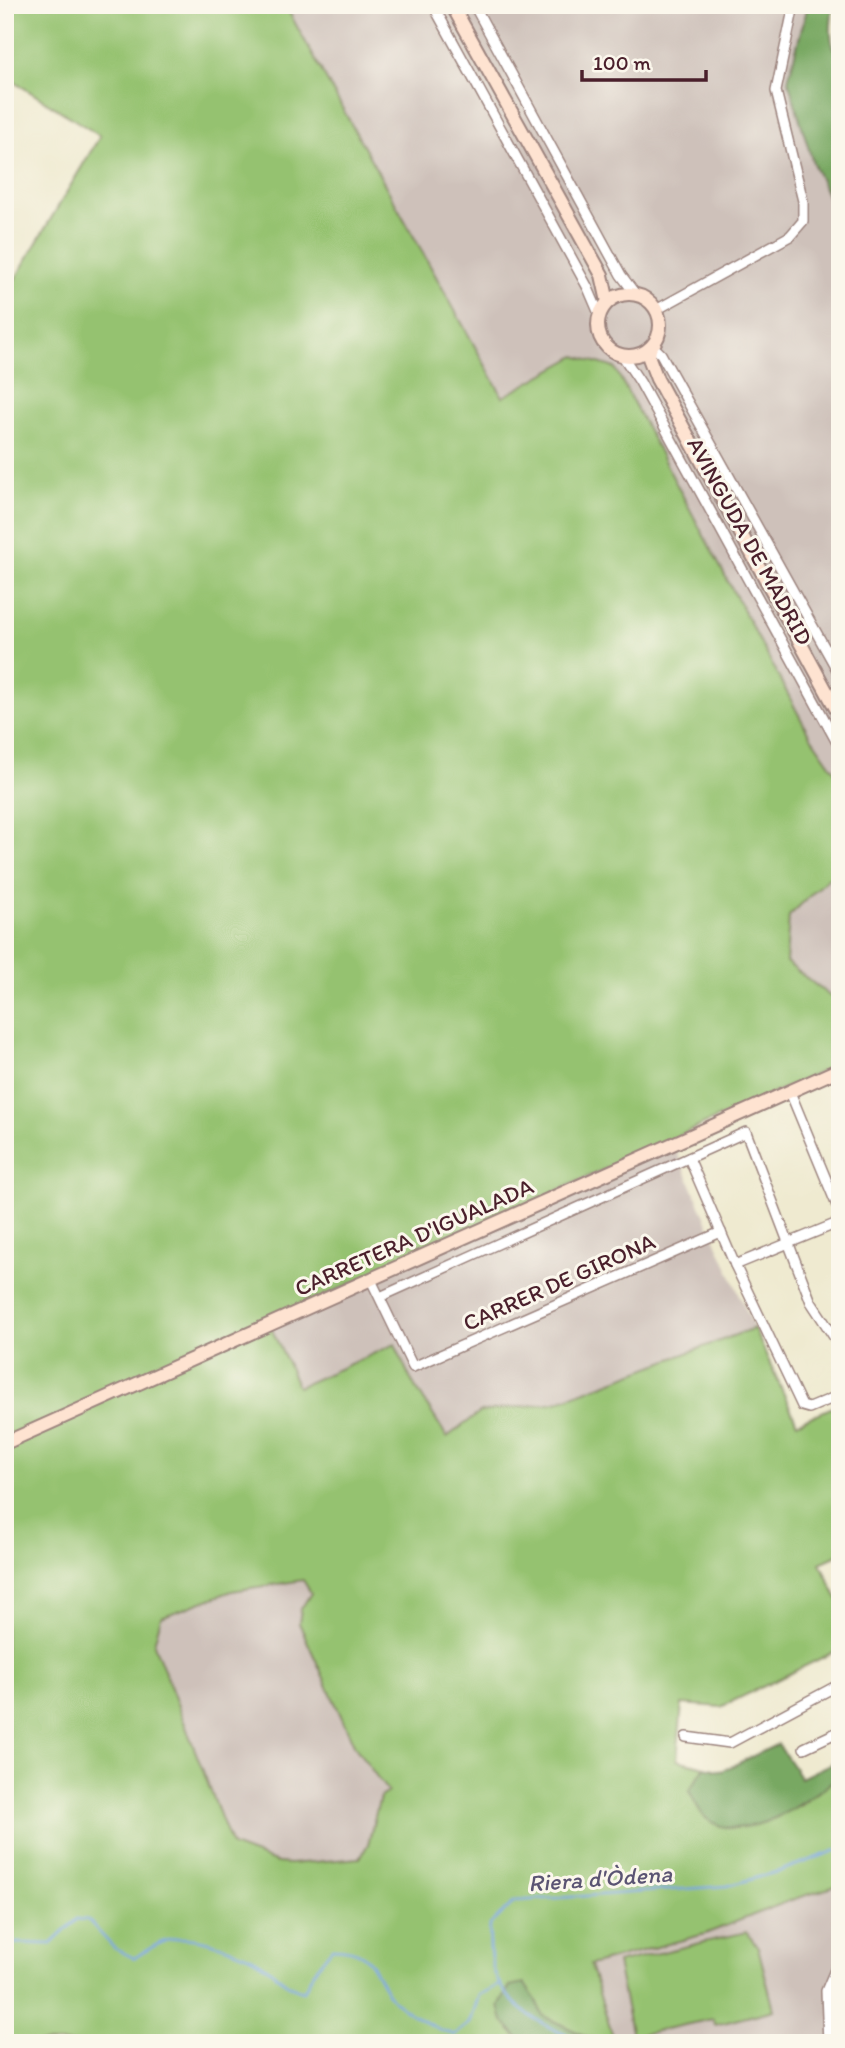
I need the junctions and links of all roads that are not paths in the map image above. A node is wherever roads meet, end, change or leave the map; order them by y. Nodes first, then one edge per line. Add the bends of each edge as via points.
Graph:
1 (433, 5) edge
2 (452, 5) edge
3 (474, 5) edge
4 (794, 5) edge
5 (601, 275) junction
6 (631, 295) junction
7 (608, 302) junction
8 (656, 310) junction
9 (600, 316) junction
10 (651, 347) junction
11 (628, 356) junction
12 (657, 379) junction
13 (840, 675) edge
14 (840, 716) edge
15 (840, 748) edge
16 (840, 1069) edge
17 (790, 1092) junction
18 (690, 1158) junction
19 (840, 1213) edge
20 (840, 1222) edge
21 (721, 1233) junction
22 (788, 1243) junction
23 (735, 1265) junction
24 (370, 1280) junction
25 (380, 1297) junction
26 (840, 1346) edge
27 (840, 1395) edge
28 (5, 1443) edge
29 (840, 1684) edge
30 (840, 1731) edge
31 (686, 1737) dead end
32 (804, 1748) dead end
33 (840, 1958) edge
34 (828, 2043) edge

1 - 9 street
2 - 5 street
3 - 6 street
4 - 8 street via 776,91 803,201 803,221 790,236
5 - 6 street
5 - 7 street
6 - 7 street
6 - 8 street via 647,300
7 - 9 street
8 - 10 street via 659,332
9 - 11 street via 602,341 613,352
10 - 11 street
10 - 12 street, AVINGUDA DE MADRID via 649,358
10 - 13 street, AVINGUDA DE MADRID via 661,354
11 - 12 street, AVINGUDA DE MADRID via 642,361
11 - 15 street, AVINGUDA DE MADRID
12 - 14 street, AVINGUDA DE MADRID
16 - 17 street, CARRETERA D'IGUALADA
17 - 19 street
17 - 24 street, CARRETERA D'IGUALADA
18 - 21 street
18 - 22 street via 746,1132
18 - 25 street
20 - 22 street
21 - 23 street
21 - 25 street, CARRER DE GIRONA via 414,1367
22 - 23 street
22 - 26 street via 811,1302
23 - 27 street via 802,1406 809,1408
24 - 25 street
24 - 28 street, CARRETERA D'IGUALADA
29 - 31 street via 730,1743
30 - 32 street
33 - 34 street via 826,1991

